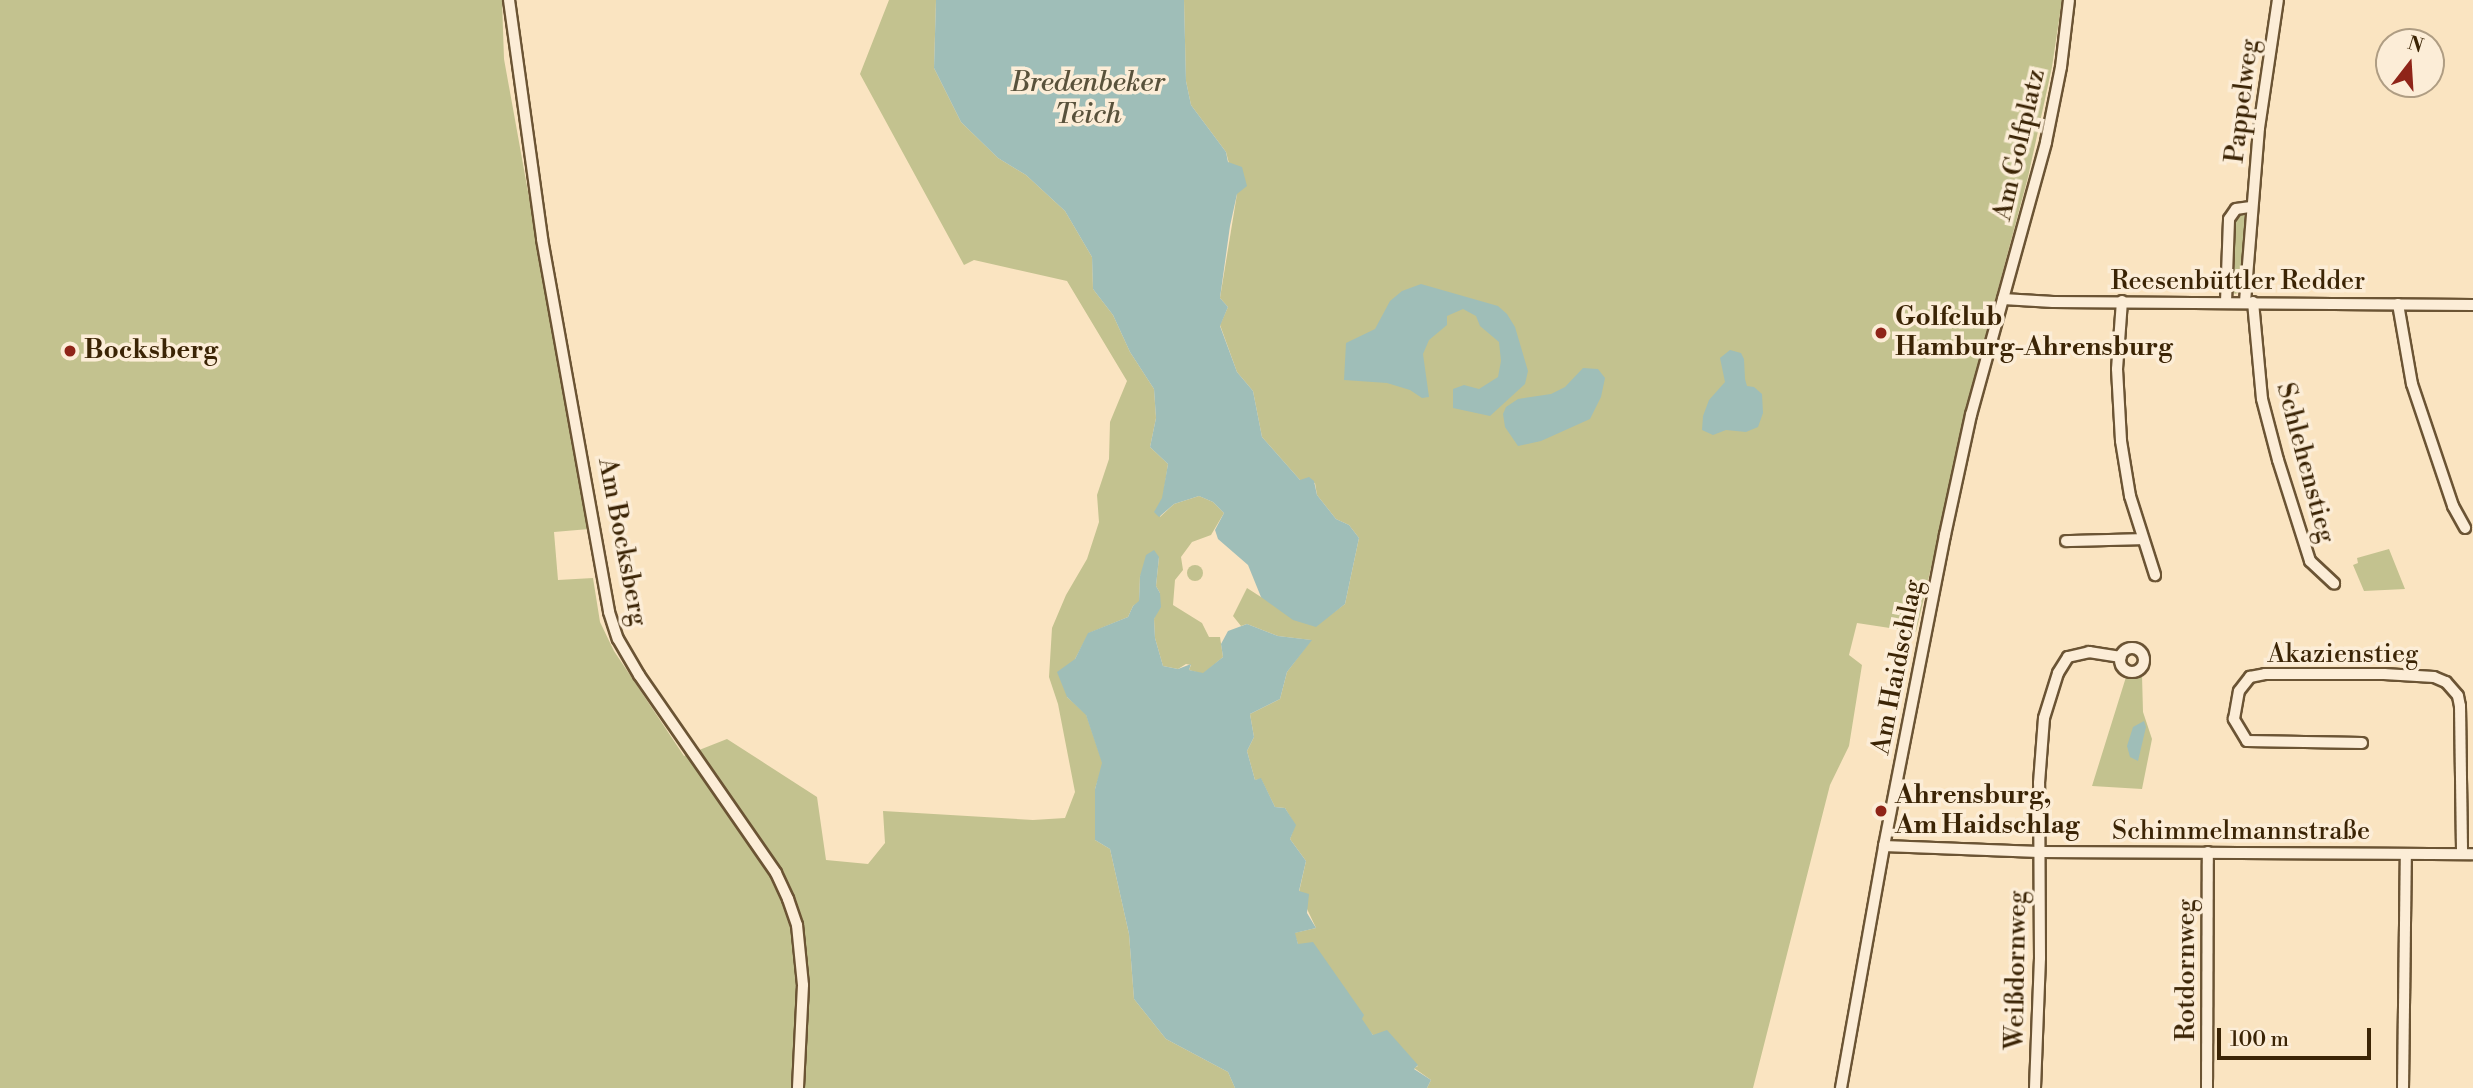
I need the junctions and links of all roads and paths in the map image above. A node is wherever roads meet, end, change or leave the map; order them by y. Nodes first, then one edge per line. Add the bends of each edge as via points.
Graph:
1 (509, 0) edge
2 (2069, 0) edge
3 (2278, 0) edge
4 (2251, 207) junction
5 (2003, 299) junction
6 (2122, 301) junction
7 (2226, 302) junction
8 (2249, 302) junction
9 (2399, 304) junction
10 (2473, 305) edge
11 (2465, 528) dead end
12 (2143, 539) junction
13 (2066, 541) dead end
14 (2155, 575) dead end
15 (2334, 583) dead end
16 (2121, 657) dead end
17 (2362, 743) dead end
18 (1884, 846) junction
19 (2039, 852) junction
20 (2208, 852) junction
21 (2406, 854) junction
22 (2468, 854) edge
23 (798, 1088) edge
24 (1841, 1088) edge
25 (2035, 1088) edge
26 (2207, 1088) edge
27 (2403, 1088) edge

1 - 23 street, Am Bocksberg via 542,239 609,612 639,675 776,873 788,899 797,925 803,985
2 - 5 street, Am Golfplatz via 2046,142
3 - 4 street, Pappelweg
4 - 7 street via 2236,209 2230,219
4 - 8 street, Pappelweg
5 - 6 street, Reesenbüttler Redder
5 - 18 street, Am Haidschlag via 1970,415
6 - 7 street, Reesenbüttler Redder
6 - 12 street via 2118,369 2121,441
7 - 8 street, Reesenbüttler Redder
8 - 9 street, Reesenbüttler Redder
8 - 15 street, Schlehenstieg via 2262,399 2278,460 2310,561
9 - 10 street, Reesenbüttler Redder
9 - 11 street via 2412,384 2453,506
12 - 13 street
12 - 14 street
16 - 19 street, Weißdornweg via 2079,653 2068,657 2058,673 2041,745
17 - 22 street, Akazienstieg via 2247,741 2234,719 2239,691 2250,677 2265,674 2384,674 2446,682 2455,690 2460,706
18 - 19 street, Schimmelmannstraße
18 - 24 street, Am Haidschlag
19 - 20 street, Schimmelmannstraße
19 - 25 street, Weißdornweg
20 - 21 street, Schimmelmannstraße
20 - 26 street, Rotdornweg
21 - 22 street, Schimmelmannstraße
21 - 27 street

